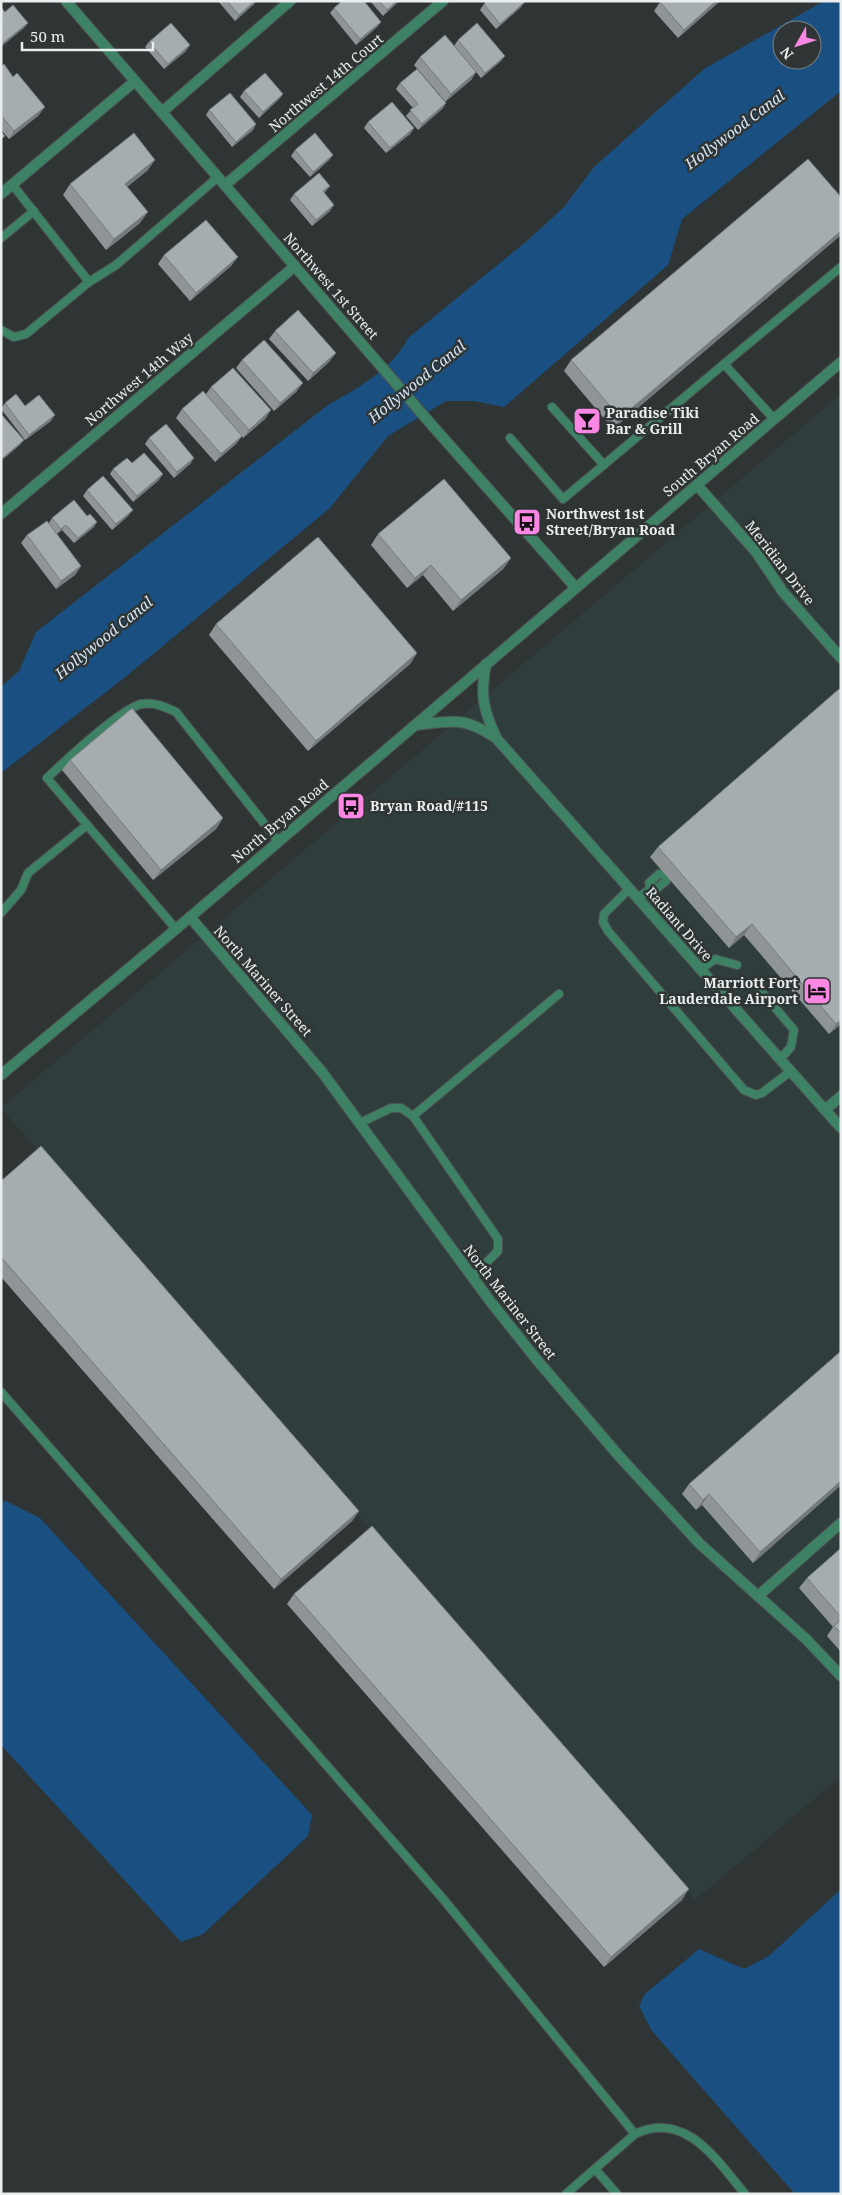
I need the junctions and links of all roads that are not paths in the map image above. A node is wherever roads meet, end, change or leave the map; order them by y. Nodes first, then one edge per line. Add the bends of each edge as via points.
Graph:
1 (66, 1) edge
2 (290, 1) edge
3 (443, 1) edge
4 (135, 81) junction
5 (162, 112) junction
6 (218, 177) junction
7 (12, 184) junction
8 (226, 185) junction
9 (1, 194) edge
10 (34, 212) junction
11 (1, 238) edge
12 (295, 266) junction
13 (841, 267) edge
14 (88, 282) junction
15 (1, 330) edge
16 (841, 362) edge
17 (724, 364) junction
18 (552, 407) dead end
19 (774, 419) junction
20 (510, 438) dead end
21 (604, 465) junction
22 (697, 485) junction
23 (1, 514) edge
24 (576, 588) junction
25 (841, 658) edge
26 (486, 664) junction
27 (415, 725) junction
28 (496, 738) junction
29 (87, 825) junction
30 (278, 841) junction
31 (681, 862) edge
32 (629, 889) junction
33 (638, 898) junction
34 (1, 913) edge
35 (190, 917) junction
36 (176, 929) junction
37 (737, 965) dead end
38 (700, 970) junction
39 (760, 990) dead end
40 (559, 994) dead end
41 (780, 1059) junction
42 (791, 1071) junction
43 (1, 1074) edge
44 (841, 1096) edge
45 (825, 1110) junction
46 (414, 1116) junction
47 (360, 1123) junction
48 (841, 1128) edge
49 (472, 1277) junction
50 (1, 1392) edge
51 (841, 1523) edge
52 (758, 1596) junction
53 (841, 1676) edge
54 (634, 2134) junction
55 (595, 2169) junction
56 (566, 2194) edge
57 (616, 2194) edge
58 (745, 2194) edge

1 - 4 street, Northwest 1st Street
2 - 5 street
3 - 8 street, Northwest 14th Court
4 - 5 street, Northwest 1st Street
4 - 7 street
5 - 6 street, Northwest 1st Street
6 - 8 street, Northwest 1st Street
6 - 14 lane via 116,265
7 - 9 street
7 - 10 lane
8 - 12 street, Northwest 1st Street
10 - 11 lane
10 - 14 lane
12 - 23 street, Northwest 14th Way
12 - 24 street, Northwest 1st Street
13 - 17 lane
14 - 15 lane via 26,334 14,337
16 - 19 street, South Bryan Road
17 - 19 lane
17 - 21 lane
18 - 21 lane
19 - 22 street, South Bryan Road
20 - 21 lane via 564,499
22 - 24 street, South Bryan Road
22 - 25 street, Meridian Drive
24 - 26 street, North Bryan Road
26 - 27 street, North Bryan Road
26 - 28 street, Radiant Drive via 483,706
27 - 28 street, Radiant Drive via 465,722 477,725
27 - 30 street, North Bryan Road
28 - 32 street, Radiant Drive
29 - 30 lane via 47,778 112,721 141,704 158,704 176,712
29 - 34 lane via 28,873 21,890
29 - 36 lane
30 - 35 street, North Bryan Road
31 - 33 lane via 666,875 666,881 656,889 649,886
32 - 33 street, Radiant Drive
32 - 42 lane via 604,914 605,927 744,1090 756,1095 762,1093
33 - 38 street, Radiant Drive
35 - 36 street, North Bryan Road
35 - 47 street, North Mariner Street via 322,1072
36 - 43 street, North Bryan Road
37 - 38 lane via 715,959
38 - 41 street, Radiant Drive
39 - 41 lane via 794,1030 791,1047
40 - 46 lane
41 - 42 street, Radiant Drive
42 - 45 street, Radiant Drive
44 - 45 street
45 - 48 street, Radiant Drive
46 - 47 lane via 401,1108 391,1108
46 - 49 lane via 498,1239 498,1251
47 - 49 street, North Mariner Street
49 - 52 street, North Mariner Street via 619,1456 700,1544
50 - 54 lane via 444,1900
51 - 52 street
52 - 53 street, North Mariner Street
54 - 55 lane
54 - 58 lane via 647,2128 665,2126 679,2130 708,2151
55 - 56 lane
55 - 57 lane

